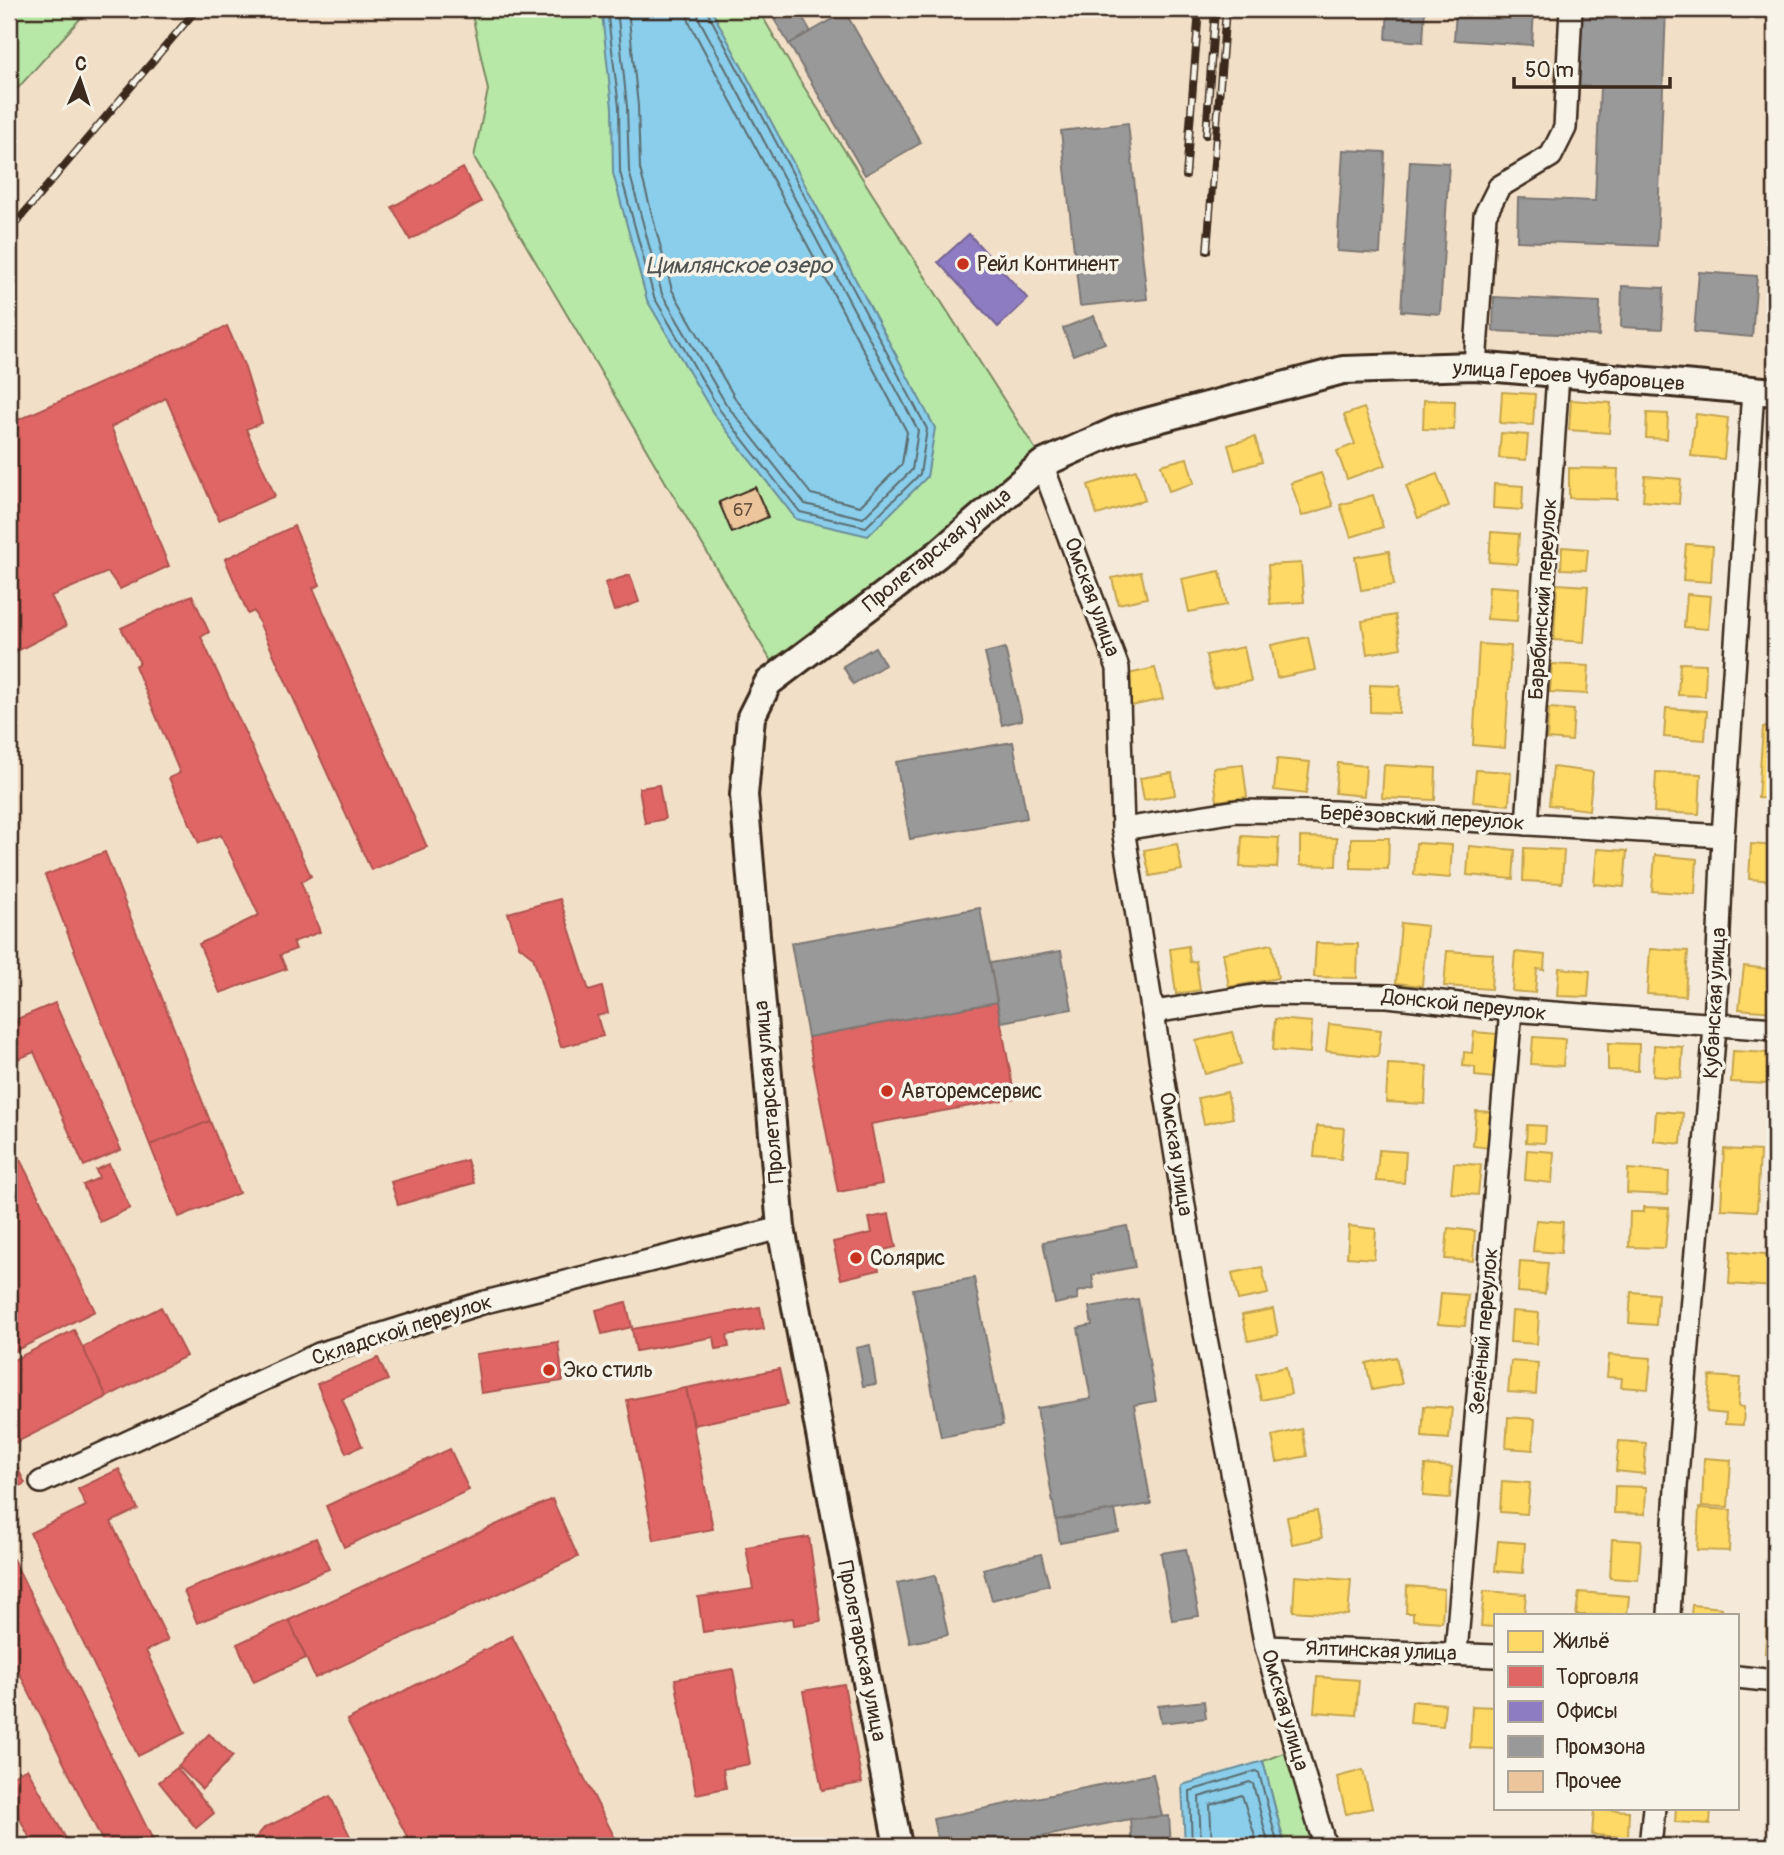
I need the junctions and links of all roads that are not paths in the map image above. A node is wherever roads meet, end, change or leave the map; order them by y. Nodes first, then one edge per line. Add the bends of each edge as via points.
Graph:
1 (1571, 9) edge
2 (1475, 366) junction
3 (1559, 375) junction
4 (1764, 391) edge
5 (1042, 464) junction
6 (1527, 824) junction
7 (1123, 829) junction
8 (1723, 836) junction
9 (1511, 1010) junction
10 (1154, 1012) junction
11 (1716, 1027) junction
12 (1775, 1030) edge
13 (781, 1228) junction
14 (41, 1482) dead end
15 (1669, 1614) edge
16 (1266, 1647) junction
17 (1456, 1653) junction
18 (1494, 1656) edge
19 (1738, 1678) edge
20 (1775, 1681) edge
21 (1654, 1810) edge
22 (898, 1846) edge
23 (1325, 1846) edge
24 (1650, 1846) edge

1 - 2 street via 1565,128 1551,156 1499,187 1485,215
2 - 3 street, улица Героев Чубаровцев
2 - 5 street, улица Героев Чубаровцев via 1343,370 1120,429
3 - 4 street, улица Героев Чубаровцев
3 - 6 street, Барабинский переулок
4 - 8 street, Кубанская улица
5 - 7 street, Омская улица via 1118,668
5 - 13 street, Пролетарская улица via 936,555 768,682 751,717 744,795
6 - 7 street, Берёзовский переулок via 1237,811
6 - 8 street, Берёзовский переулок
7 - 10 street, Омская улица
8 - 11 street, Кубанская улица
9 - 10 street, Донской переулок via 1388,996 1266,994
9 - 11 street, Донской переулок
9 - 17 street, Зелёный переулок
10 - 16 street, Омская улица via 1203,1324
11 - 12 street, Донской переулок
11 - 15 street, Кубанская улица
13 - 14 street, Складской переулок via 485,1302 319,1353
13 - 22 street, Пролетарская улица
16 - 17 street, Ялтинская улица
16 - 23 street, Омская улица
17 - 18 street, Ялтинская улица
19 - 20 street
21 - 24 street

